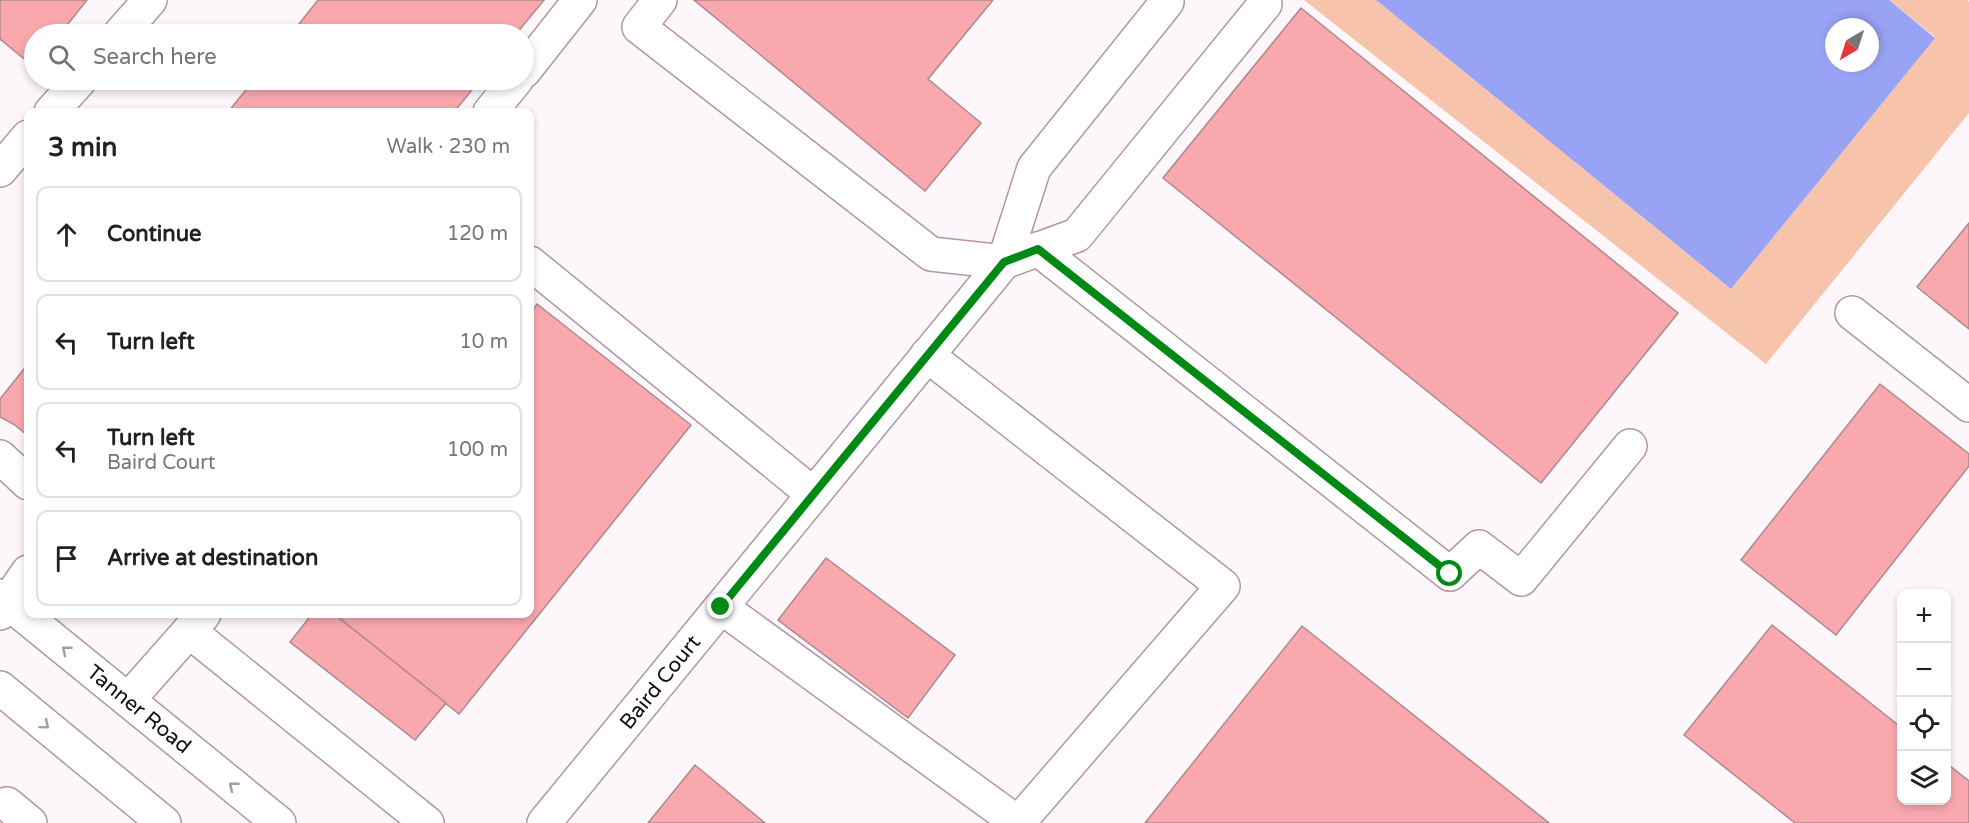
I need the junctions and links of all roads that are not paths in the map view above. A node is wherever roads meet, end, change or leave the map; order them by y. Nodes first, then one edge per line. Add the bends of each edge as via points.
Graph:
1 (150, 0) edge
2 (580, 0) edge
3 (660, 0) edge
4 (1164, 0) edge
5 (1265, 4) dead end
6 (129, 24) edge
7 (534, 58) edge
8 (71, 90) edge
9 (508, 90) edge
10 (55, 108) edge
11 (493, 108) edge
12 (24, 143) edge
13 (0, 170) edge
14 (1038, 249) junction
15 (1004, 262) junction
16 (534, 266) edge
17 (1852, 313) dead end
18 (927, 355) junction
19 (1969, 405) edge
20 (1630, 446) dead end
21 (0, 458) edge
22 (24, 479) edge
23 (813, 494) junction
24 (24, 577) edge
25 (2, 604) edge
26 (721, 607) junction
27 (196, 622) edge
28 (0, 688) edge
29 (128, 700) junction
30 (164, 823) edge
31 (279, 823) edge
32 (427, 823) edge
33 (544, 823) edge

1 - 6 street
2 - 7 street
3 - 15 street via 639,27 931,254
4 - 15 street via 1167,2 1034,168
5 - 14 street via 1077,236
8 - 10 street
9 - 11 street
12 - 13 street
14 - 15 street
14 - 20 street via 1450,574 1479,547 1521,579
15 - 18 street, Baird Court
16 - 23 street
17 - 19 street
18 - 23 street, Baird Court
18 - 26 street via 1223,586 1018,823
21 - 22 street
23 - 26 street, Baird Court
24 - 25 street
29 -> 25 street, Tanner Road
26 - 33 street, Baird Court
27 - 29 street
27 - 32 street
28 -> 30 street
31 -> 29 street, Tanner Road

